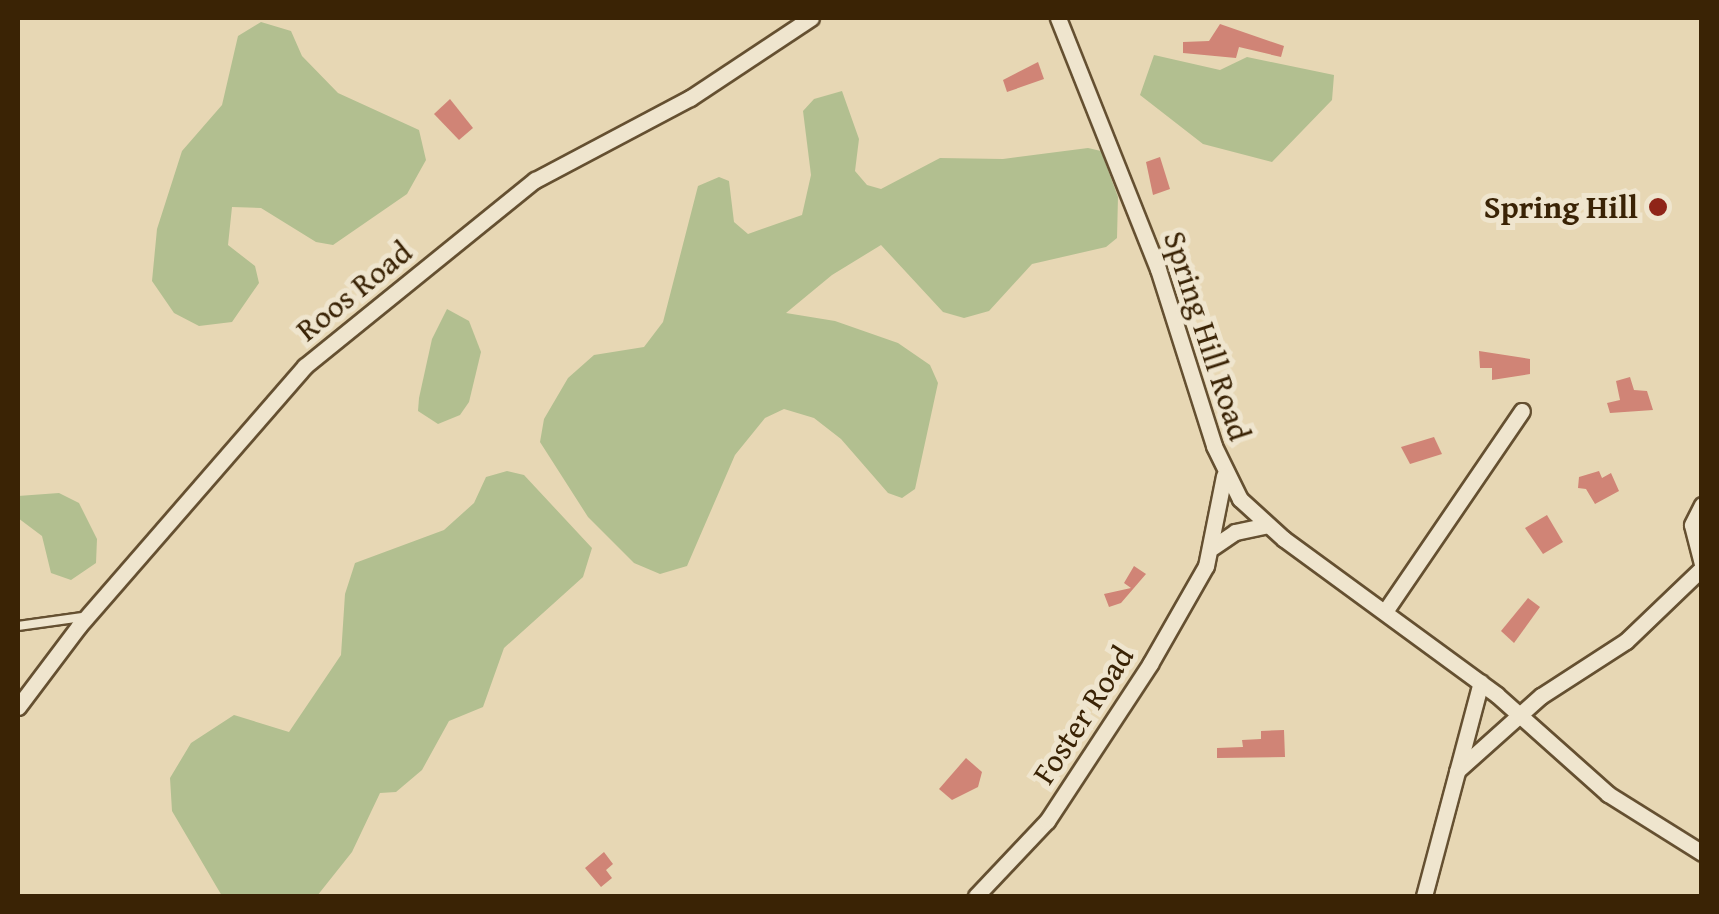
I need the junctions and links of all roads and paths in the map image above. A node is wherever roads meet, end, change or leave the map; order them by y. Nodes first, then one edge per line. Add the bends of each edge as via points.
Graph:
1 (811, 18) edge
2 (1058, 18) edge
3 (1522, 411) dead end
4 (1224, 472) junction
5 (1702, 505) edge
6 (1267, 525) junction
7 (1213, 548) junction
8 (1702, 566) edge
9 (1386, 610) junction
10 (87, 616) junction
11 (18, 626) edge
12 (1481, 682) junction
13 (18, 708) edge
14 (1518, 714) junction
15 (1457, 771) junction
16 (1702, 853) edge
17 (976, 896) edge
18 (1424, 896) edge

1 - 10 street, Roos Road via 690,98 535,180 305,366
2 - 4 street, Spring Hill Road via 1158,268
3 - 9 street
4 - 6 street, Spring Hill Road
4 - 7 street, Foster Road
5 - 8 street via 1692,526
6 - 7 street via 1235,532
6 - 9 street, Spring Hill Road
7 - 17 street, Foster Road via 1114,726 1046,821
8 - 14 street via 1626,641
9 - 12 street, Spring Hill Road
10 - 11 lane
10 - 13 street, Roos Road
12 - 14 street, Spring Hill Road
12 - 15 street
14 - 15 street
14 - 16 street, Spring Hill Road via 1608,794
15 - 18 street

